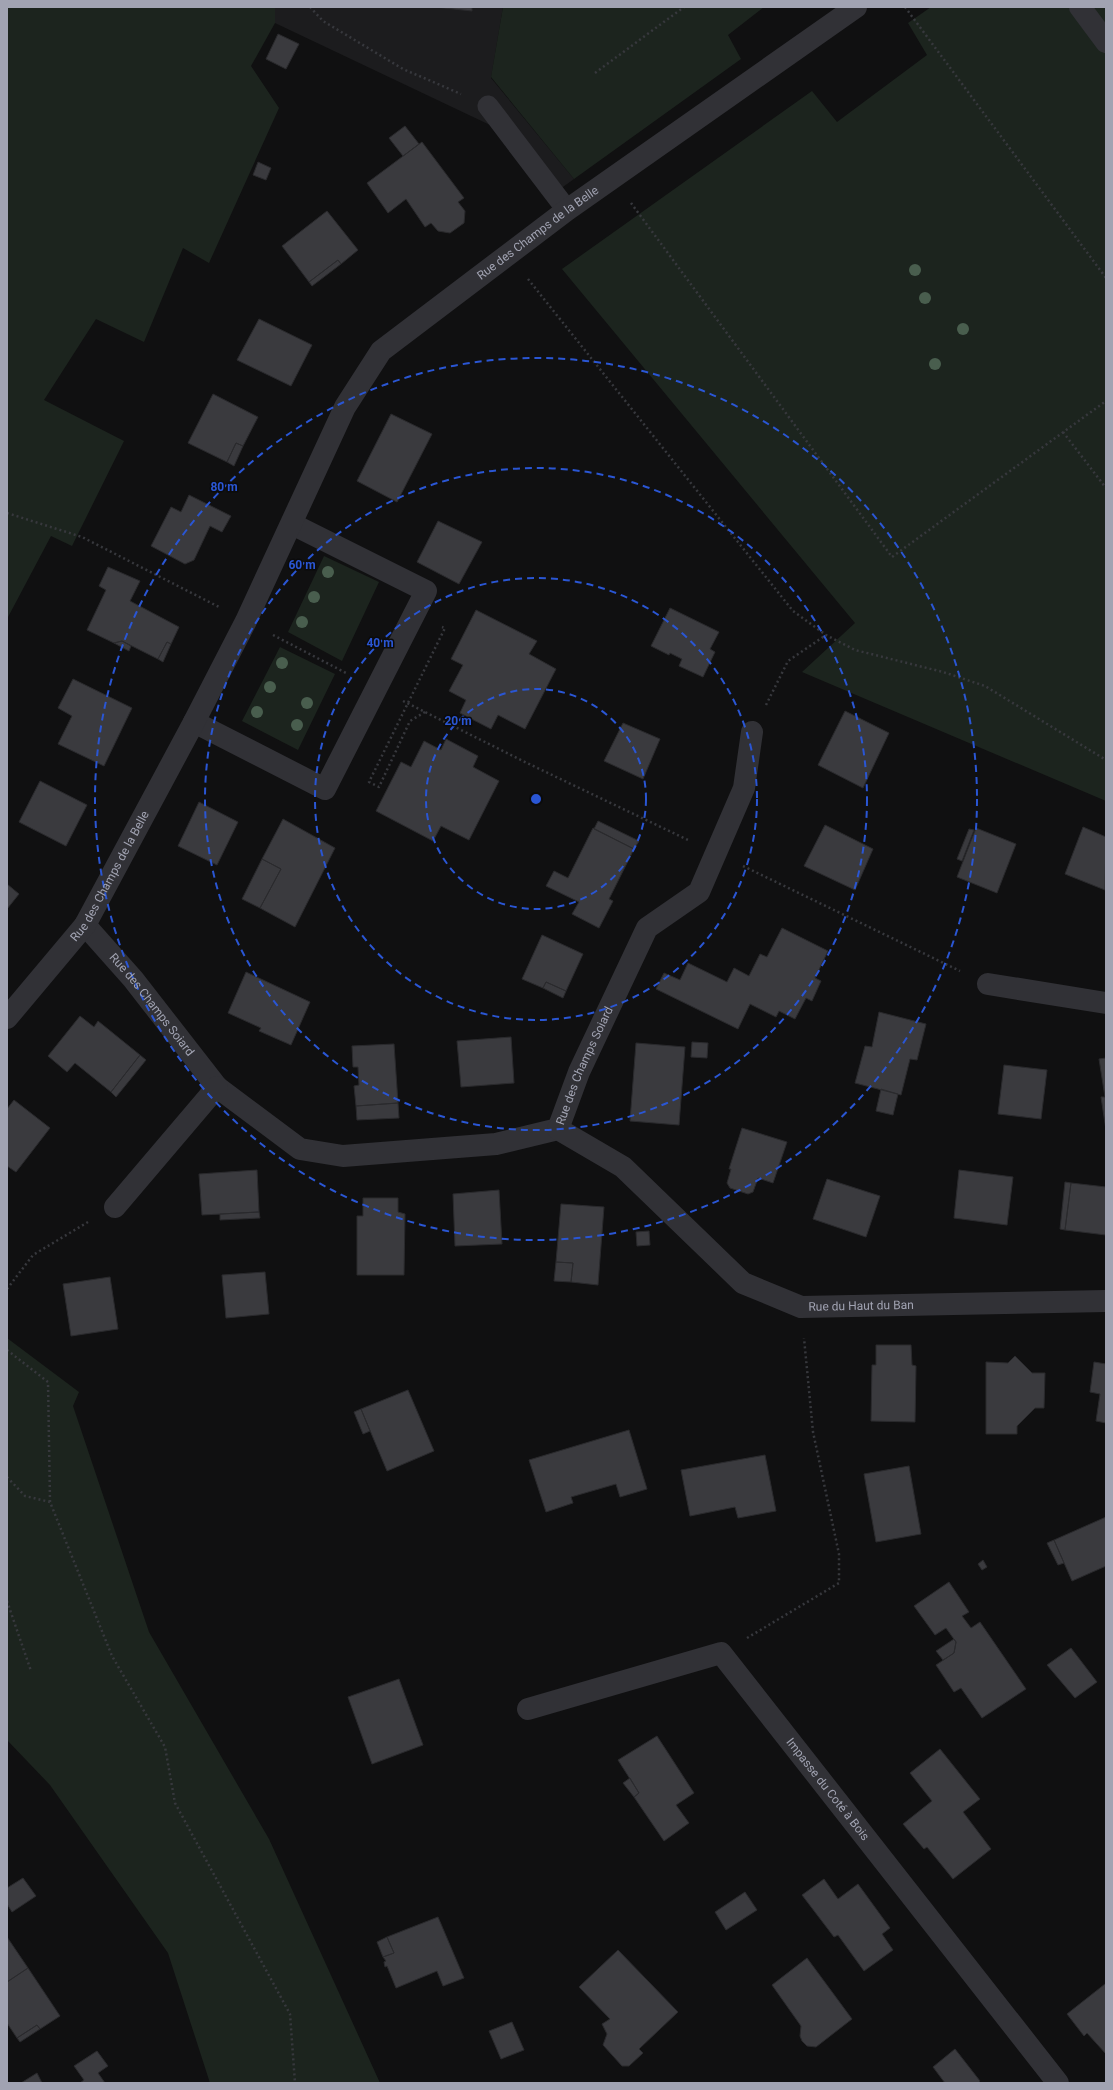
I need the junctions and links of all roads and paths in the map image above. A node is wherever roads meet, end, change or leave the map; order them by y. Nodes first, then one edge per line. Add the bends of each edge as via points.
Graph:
1 (310, 7) edge
2 (684, 7) edge
3 (856, 7) edge
4 (906, 7) edge
5 (1080, 7) edge
6 (1106, 42) edge
7 (595, 73) dead end
8 (488, 106) joint
9 (613, 179) junction
10 (567, 210) junction
11 (508, 253) junction
12 (1106, 278) edge
13 (1106, 401) edge
14 (1064, 432) junction
15 (1106, 488) edge
16 (7, 513) edge
17 (292, 524) junction
18 (82, 537) dead end
19 (440, 626) dead end
20 (826, 635) junction
21 (194, 722) junction
22 (752, 732) joint
23 (1106, 760) edge
24 (716, 853) junction
25 (85, 925) junction
26 (988, 984) joint
27 (1106, 1002) edge
28 (7, 1018) edge
29 (217, 1087) junction
30 (558, 1129) junction
31 (115, 1207) joint
32 (7, 1289) edge
33 (1106, 1301) edge
34 (802, 1307) junction
35 (7, 1350) edge
36 (7, 1477) edge
37 (50, 1502) junction
38 (7, 1601) edge
39 (721, 1653) junction
40 (31, 1671) dead end
41 (528, 1709) dead end
42 (295, 2083) edge
43 (1058, 2083) edge

1 - 8 path via 323,21 403,70
2 - 7 path
3 - 9 street, Rue des Champs de la Belle
4 - 12 path
5 - 6 street
8 - 10 lane
9 - 10 street, Rue des Champs de la Belle
9 - 14 path via 892,557
10 - 11 street, Rue des Champs de la Belle
11 - 17 street, Rue des Champs de la Belle via 381,351 346,407
11 - 20 path via 793,611
13 - 14 path
14 - 15 path
16 - 18 path
17 - 21 street, Rue des Champs de la Belle
17 - 21 street via 426,591 326,789
19 - 24 path via 445,628 369,782 379,787 410,721 425,712
20 - 22 path via 788,661
20 - 23 path via 855,650 943,672 985,686
21 - 25 street, Rue des Champs de la Belle
22 - 24 street, Rue des Champs Soiard via 744,788
24 - 26 path via 924,956
24 - 30 street, Rue des Champs Soiard via 699,892 647,928 579,1072
25 - 28 street, Rue des Champs de la Belle
25 - 29 street, Rue des Champs Soiard via 133,979
26 - 27 street
29 - 30 street, Rue des Champs Soiard via 300,1149 343,1156 496,1144
29 - 31 street
30 - 34 street, Rue du Haut du Ban via 623,1167 743,1283
31 - 32 path via 33,1255
33 - 34 street, Rue du Haut du Ban
34 - 39 path via 813,1432 839,1554 839,1583
35 - 37 path via 48,1382
36 - 37 path via 25,1496
37 - 42 path via 112,1656 165,1747 175,1803 290,2014
38 - 40 path
39 - 41 street
39 - 43 street, Impasse du Coté à Bois

